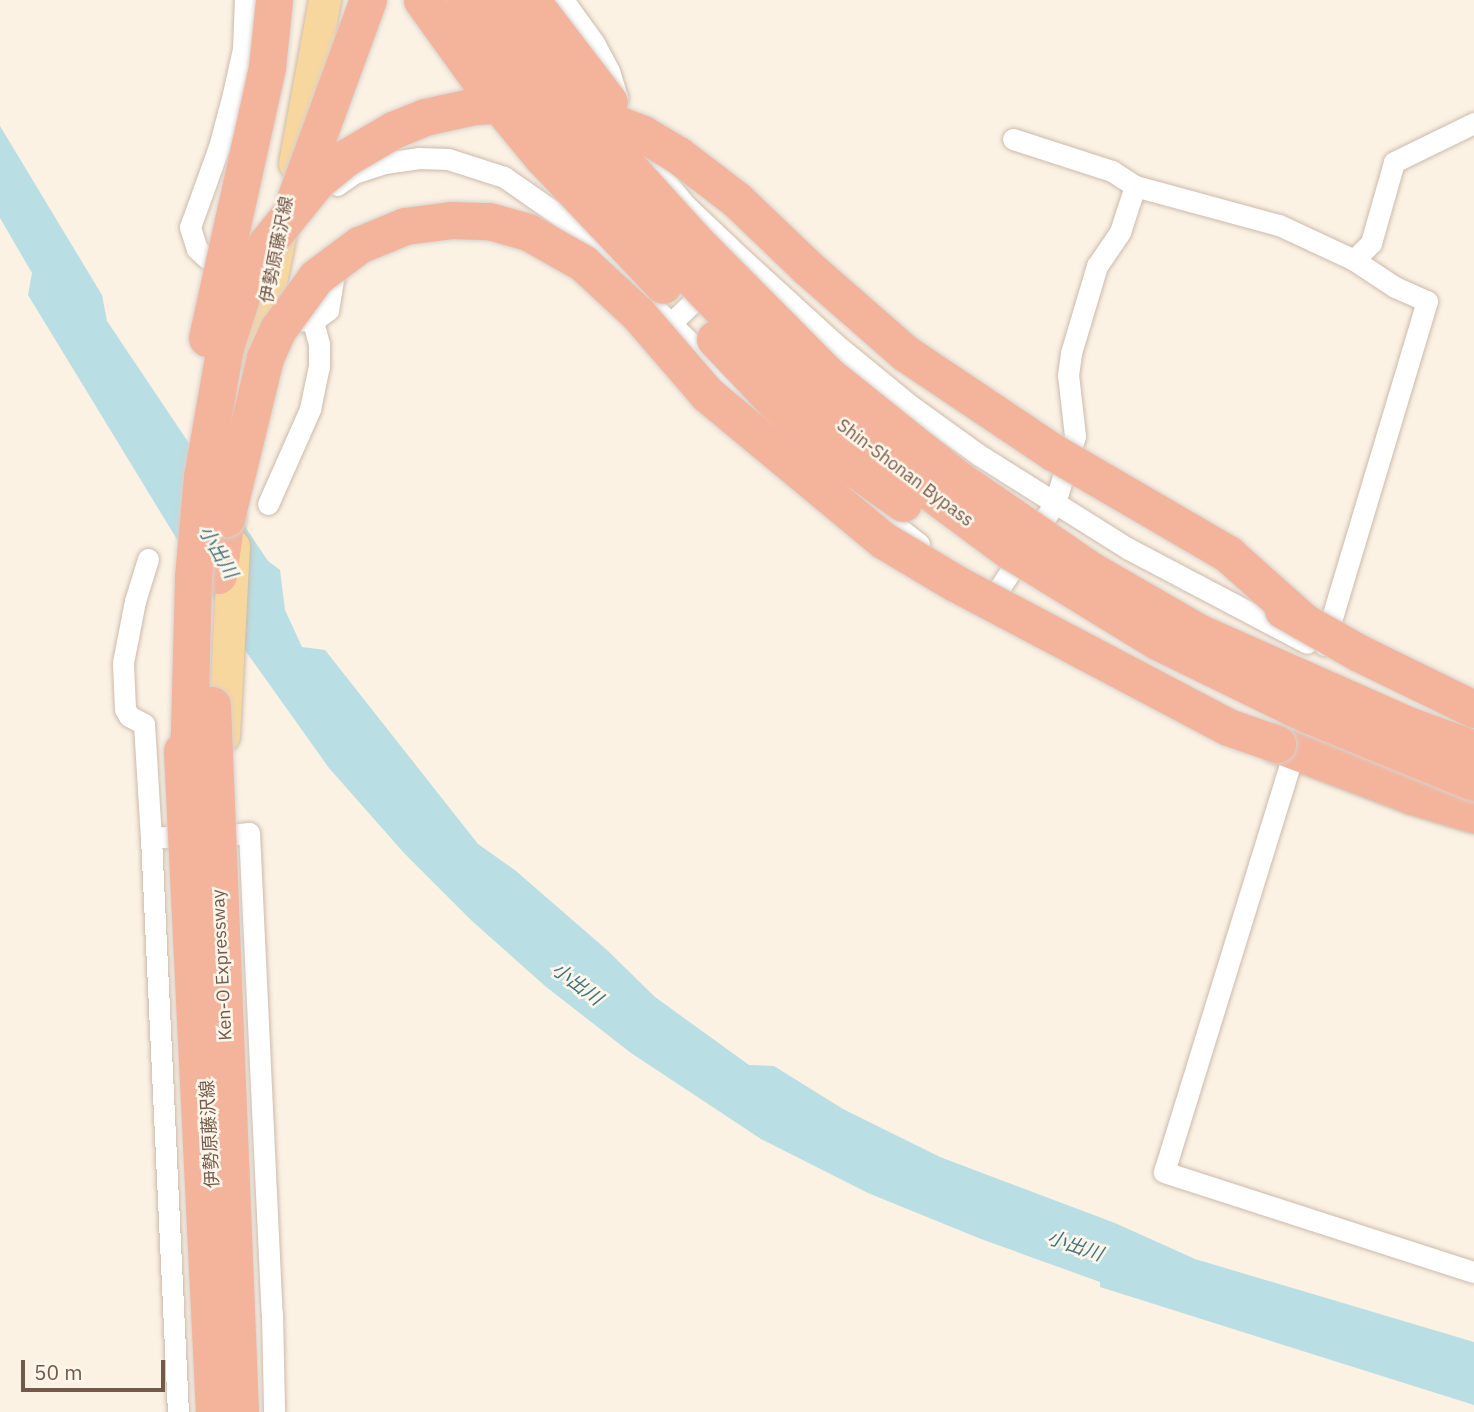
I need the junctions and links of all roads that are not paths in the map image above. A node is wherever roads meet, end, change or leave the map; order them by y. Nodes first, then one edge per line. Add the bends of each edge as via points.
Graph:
1 (245, 0) edge
2 (274, 0) edge
3 (283, 0) edge
4 (325, 0) edge
5 (368, 0) edge
6 (422, 0) edge
7 (464, 0) edge
8 (480, 0) edge
9 (500, 0) edge
10 (531, 0) edge
11 (563, 0) edge
12 (243, 49) junction
13 (266, 115) junction
14 (1474, 124) edge
15 (622, 135) junction
16 (1013, 139) dead end
17 (1135, 186) junction
18 (593, 246) junction
19 (740, 257) junction
20 (208, 258) dead end
21 (1354, 260) junction
22 (275, 261) junction
23 (672, 322) junction
24 (1055, 503) junction
25 (244, 508) junction
26 (148, 559) dead end
27 (993, 598) junction
28 (1313, 636) junction
29 (1474, 710) edge
30 (1285, 749) junction
31 (1474, 749) edge
32 (185, 776) junction
33 (1474, 782) edge
34 (1474, 814) edge
35 (239, 834) dead end
36 (1474, 1272) edge
37 (178, 1412) edge
38 (214, 1412) edge
39 (223, 1412) edge
40 (240, 1412) edge
41 (250, 1412) edge
42 (274, 1412) edge

1 - 12 street
2 - 32 highway, bridge via 267,67 193,418 176,609 176,694
3 - 13 main road
4 - 22 main road, 伊勢原藤沢線
5 - 25 highway, bridge via 279,253 240,413
6 - 30 highway, bridge via 542,157 775,402 841,459 1067,617 1187,694
7 - 33 highway, Shin-Shonan Bypass, bridge via 553,122 625,209 789,379 887,460 1010,551 1157,641 1307,714
8 - 15 street via 573,122
9 - 31 highway, Shin-Shonan Bypass, bridge via 620,158 696,243 827,374 958,479 1089,569 1200,633 1405,724
10 - 28 highway, bridge via 598,91 696,196 885,362 1014,453
11 - 15 street via 609,71
12 - 13 street
12 - 20 street via 219,147 190,228 197,249
13 - 39 main road, 伊勢原藤沢線, bridge via 219,323 202,425 188,604
14 - 21 street via 1394,162 1371,243
15 - 19 street
16 - 17 street via 1112,171
17 - 21 street via 1279,225
17 - 24 street via 1120,232 1097,266 1070,354 1075,436
18 - 22 street via 563,218 504,177 448,159 418,158 354,173 326,192 303,217
18 - 23 street
18 - 25 street via 527,217 458,207 399,211 361,229 335,268 328,310 305,321 319,344 310,409 275,468
19 - 23 street
19 - 24 street via 911,406
21 - 28 street via 1427,301
22 - 25 main road, 伊勢原藤沢線 via 257,352
23 - 27 street via 838,481
24 - 27 street
24 - 28 street via 1129,549
25 - 30 highway, bridge via 265,358 278,329 316,277 359,245 405,226 451,220 499,223 548,241 583,263 638,314 707,394 883,540 1228,727
25 - 40 highway, Ken-O Expressway, bridge via 215,632 212,742
25 - 41 main road, 伊勢原藤沢線 via 225,668 224,775
26 - 37 street via 123,663 125,709 128,716 144,724 159,837
27 - 30 street via 1229,727
28 - 29 highway, bridge
28 - 32 highway, bridge via 1228,554 1053,452 905,353 715,181 661,144 617,123 573,110 533,103 475,106 408,123 346,157 298,200 266,244 248,280 225,347 202,477
30 - 34 highway
30 - 36 street via 1164,1172
32 - 38 highway, Ken-O Expressway, bridge
35 - 42 street via 249,833

